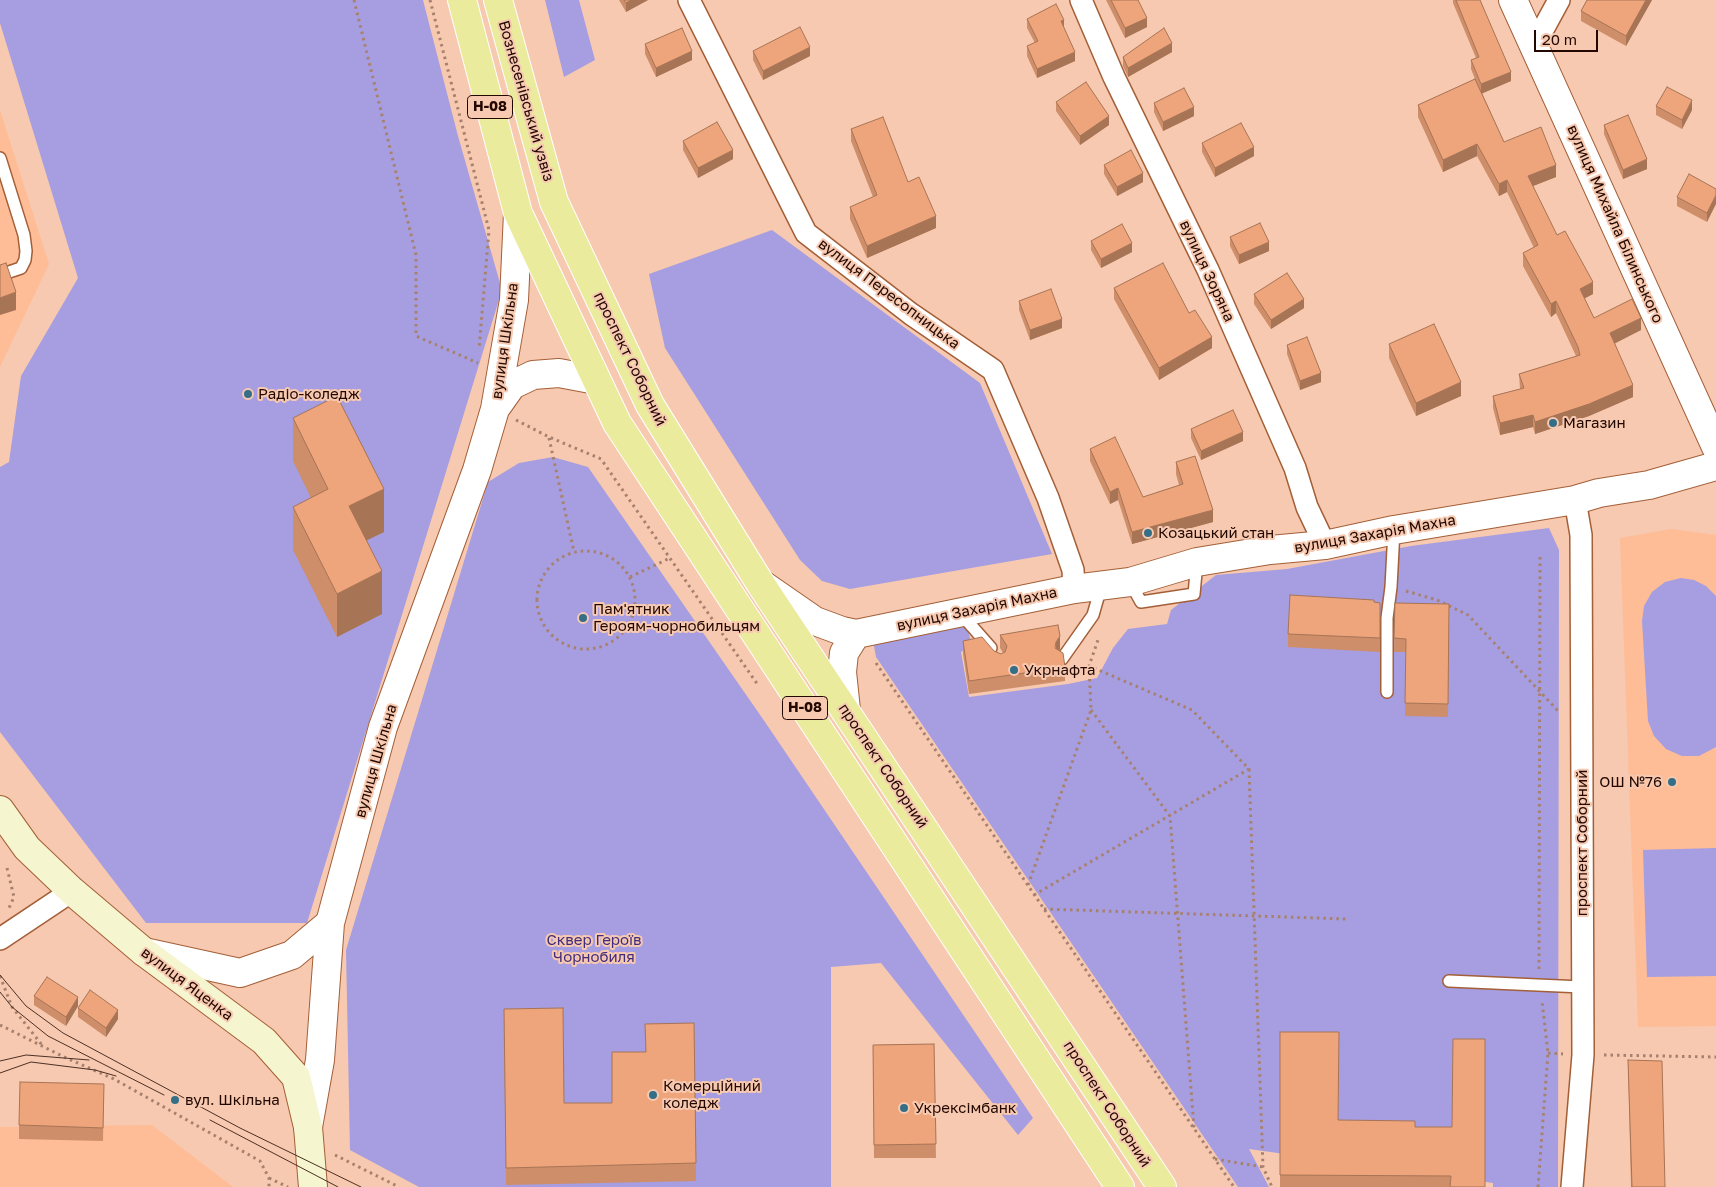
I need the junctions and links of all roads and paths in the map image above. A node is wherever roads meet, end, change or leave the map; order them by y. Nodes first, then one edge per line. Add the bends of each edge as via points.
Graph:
1 (354, 0) edge
2 (430, 0) edge
3 (462, 0) edge
4 (498, 0) edge
5 (689, 0) edge
6 (1080, 0) edge
7 (1513, 0) edge
8 (1559, 0) edge
9 (1534, 46) junction
10 (0, 158) edge
11 (554, 202) joint
12 (518, 213) junction
13 (0, 275) edge
14 (478, 362) junction
15 (481, 372) dead end
16 (596, 380) junction
17 (495, 409) junction
18 (548, 437) junction
19 (1716, 447) edge
20 (1716, 466) edge
21 (1575, 500) junction
22 (1394, 530) junction
23 (1325, 545) junction
24 (574, 552) junction
25 (1540, 553) dead end
26 (670, 558) junction
27 (630, 577) junction
28 (760, 583) junction
29 (1101, 586) junction
30 (1391, 587) junction
31 (1074, 589) junction
32 (961, 614) junction
33 (1101, 633) dead end
34 (856, 634) junction
35 (1062, 659) edge
36 (1000, 660) edge
37 (876, 663) dead end
38 (1088, 666) junction
39 (759, 687) dead end
40 (1538, 691) junction
41 (1387, 692) dead end
42 (846, 710) junction
43 (1091, 710) junction
44 (1583, 734) junction
45 (1249, 769) junction
46 (0, 810) edge
47 (1170, 816) junction
48 (7, 868) dead end
49 (1028, 886) junction
50 (72, 891) junction
51 (1034, 895) junction
52 (1044, 908) junction
53 (7, 911) dead end
54 (1178, 913) junction
55 (1254, 916) junction
56 (1346, 919) dead end
57 (330, 923) junction
58 (0, 939) edge
59 (144, 952) junction
60 (0, 976) edge
61 (1449, 980) dead end
62 (1540, 984) junction
63 (1582, 987) junction
64 (0, 1025) edge
65 (43, 1046) junction
66 (1583, 1056) junction
67 (1716, 1057) edge
68 (1194, 1128) junction
69 (309, 1134) junction
70 (1215, 1159) junction
71 (1263, 1167) junction
72 (269, 1178) junction
73 (269, 1187) edge
74 (288, 1187) edge
75 (313, 1187) edge
76 (399, 1187) edge
77 (1120, 1187) edge
78 (1162, 1187) edge
79 (1234, 1187) edge
80 (1272, 1187) edge
81 (1538, 1187) edge
82 (1572, 1187) edge

1 - 14 path via 416,255 416,336
2 - 14 path via 489,230
3 - 12 main road, Н-08
4 - 11 main road, Вознесенівський узвіз / Н-08
5 - 31 street, вулиця Пересопницька via 806,233 911,314 993,370 1048,498 1073,570
6 - 23 street, вулиця Зоряна via 1208,270 1295,468 1307,507
7 - 9 street, вулиця Михайла Білинського
8 - 9 street
9 - 19 street, вулиця Михайла Білинського
10 - 13 lane via 26,250 21,268
11 - 28 main road, проспект Соборний / Н-08 via 650,405
12 - 16 main road, Н-08
12 - 17 street, вулиця Шкільна via 514,300
14 - 15 path
16 - 17 street, вулиця Шкільна via 559,373 534,375 512,385
16 - 77 main road, Н-08 via 617,423
17 - 18 path
17 - 57 street, вулиця Шкільна via 477,470 383,727
18 - 24 path
18 - 26 path via 601,459
20 - 21 street, вулиця Захарія Махна via 1649,485
21 - 22 street, вулиця Захарія Махна
21 - 44 street, проспект Соборний via 1582,535
22 - 23 street, вулиця Захарія Махна
22 - 30 lane
23 - 29 street, вулиця Захарія Махна via 1197,562 1130,582
24 - 27 path via 603,553 616,560
24 - 27 path via 557,560 545,572 538,588 541,621 551,635 565,645 599,648 626,630 636,601
25 - 40 path
26 - 27 path
26 - 39 path
28 - 34 street via 815,621
28 - 42 main road, проспект Соборний / Н-08
29 - 31 street, вулиця Захарія Махна
29 - 35 lane via 1093,615
30 - 40 path via 1437,600 1468,615
30 - 41 lane via 1387,618
31 - 32 street, вулиця Захарія Махна
32 - 34 street, вулиця Захарія Махна
32 - 36 lane
33 - 38 path
34 - 42 street via 844,653 842,672
37 - 49 path
38 - 43 path
38 - 45 path via 1192,710
40 - 44 path
40 - 62 path via 1537,950
42 - 78 main road, проспект Соборний / Н-08
43 - 47 path
43 - 49 path
44 - 63 street, проспект Соборний
45 - 47 path
45 - 55 path
46 - 50 main road, вулиця Яценка via 27,848
47 - 51 path
47 - 54 path
48 - 53 path via 14,897
49 - 51 path
50 - 58 street
50 - 59 main road, вулиця Яценка
51 - 52 path
52 - 54 path
52 - 68 path
54 - 55 path
54 - 68 path
55 - 56 path
55 - 71 path
57 - 59 street via 292,955 240,973
57 - 69 street, вулиця Шкільна via 320,1060
59 - 69 main road, вулиця Яценка via 264,1041 296,1077
60 - 65 path via 12,1007
61 - 62 lane
62 - 63 lane
62 - 81 path via 1548,1053
63 - 66 street, проспект Соборний
64 - 65 path
65 - 72 path via 114,1079 260,1161
66 - 67 path
66 - 82 street, проспект Соборний
68 - 70 path
69 - 75 main road, вулиця Яценка
69 - 76 path
70 - 71 path
70 - 79 path
71 - 80 path
72 - 73 path
72 - 74 path

